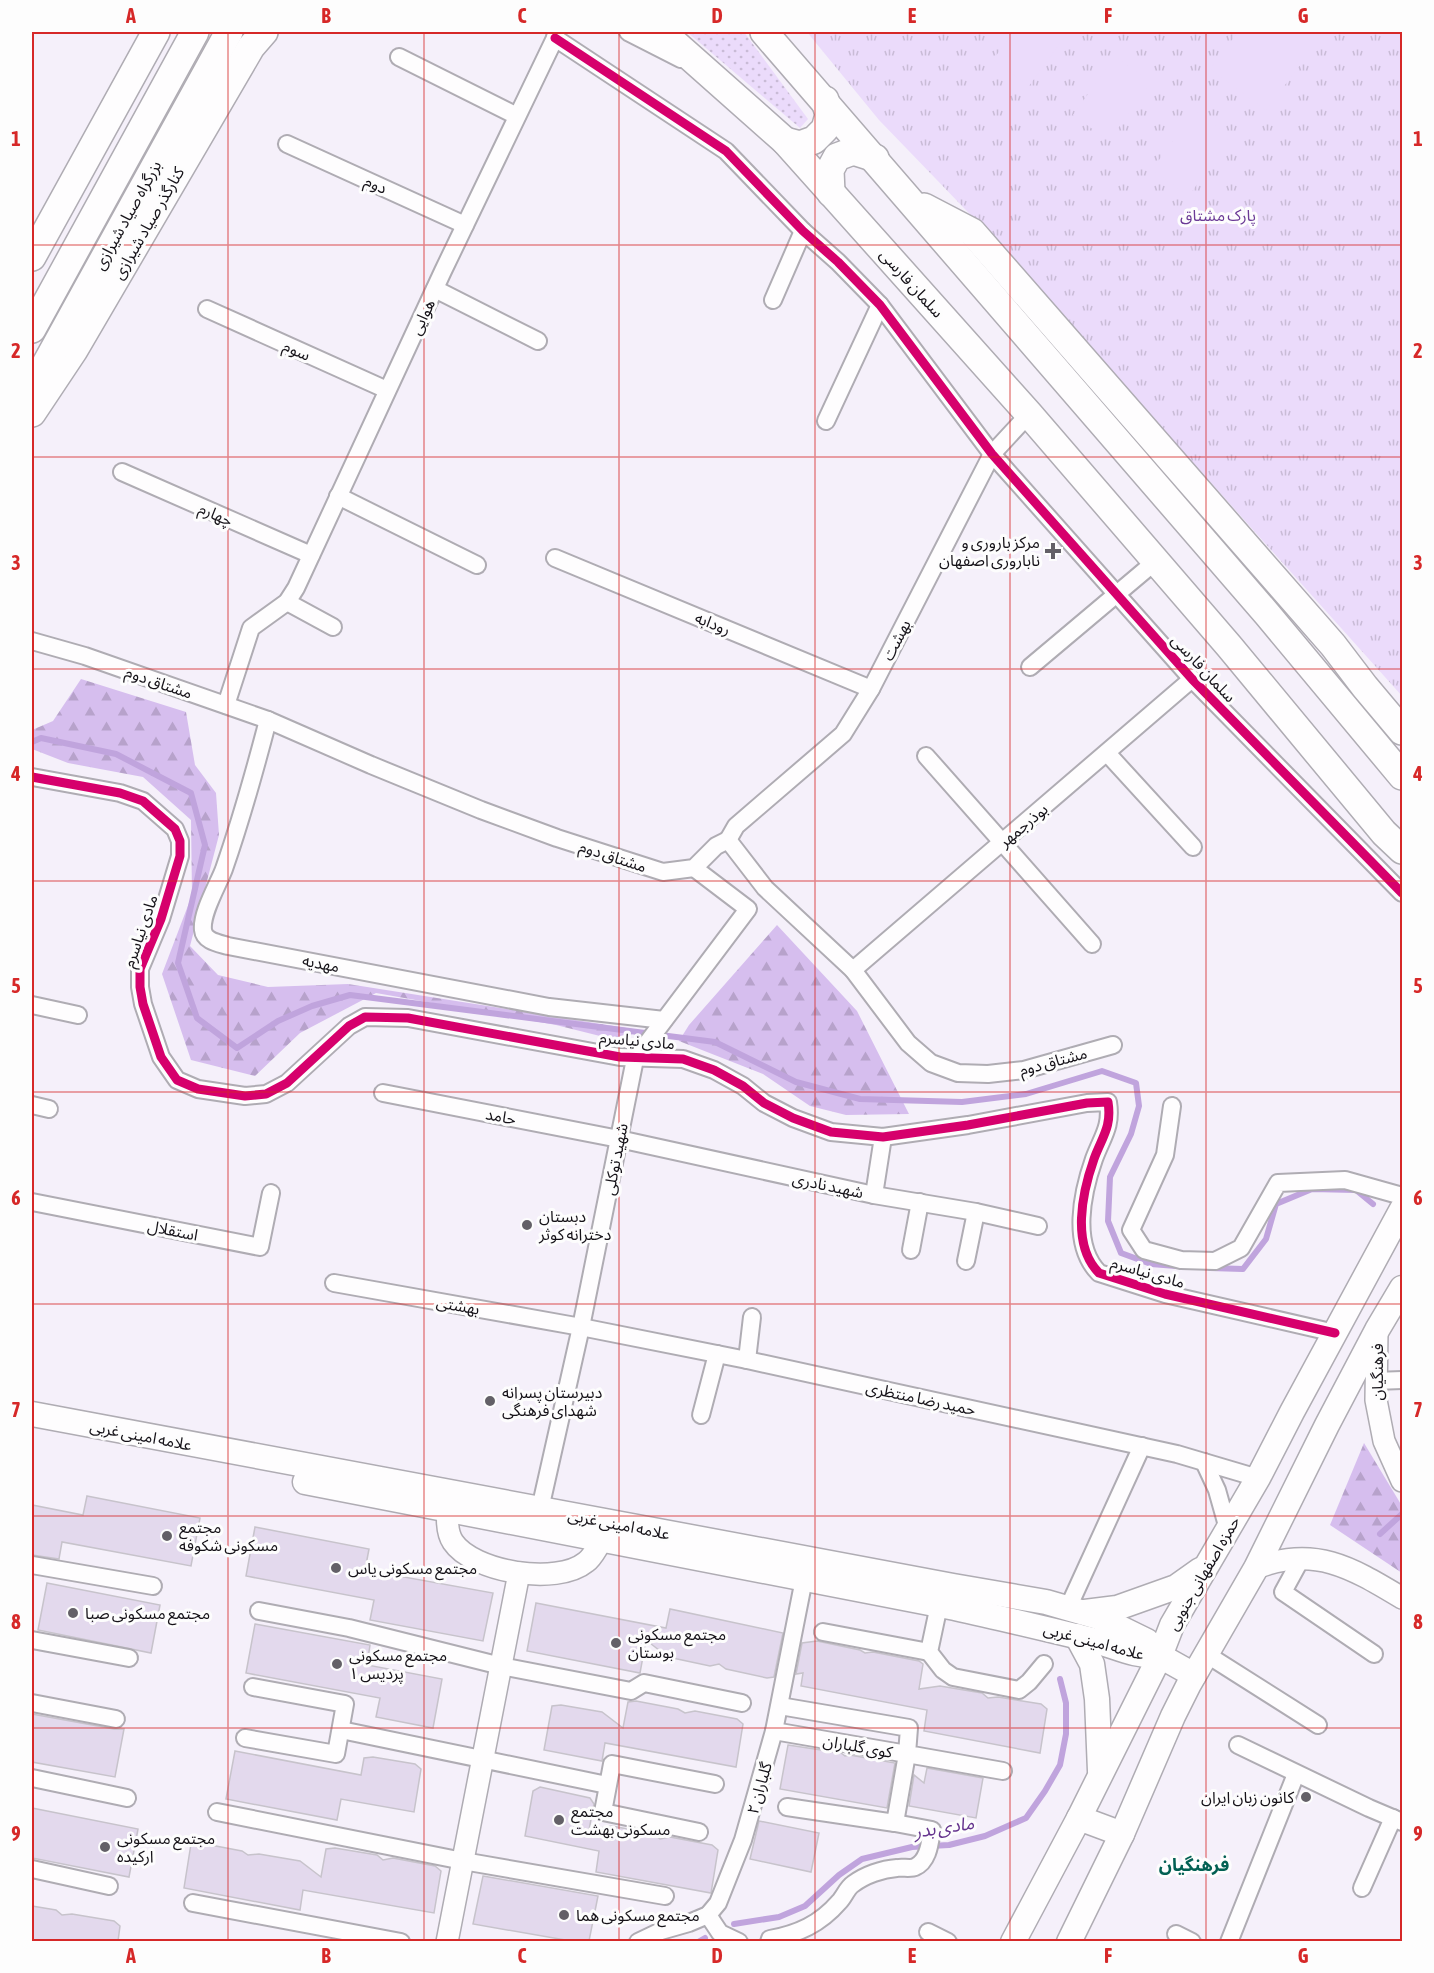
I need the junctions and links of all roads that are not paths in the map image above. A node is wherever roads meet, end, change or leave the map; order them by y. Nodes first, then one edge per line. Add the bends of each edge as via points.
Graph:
1 (156, 32) edge
2 (195, 32) edge
3 (264, 32) edge
4 (628, 32) edge
5 (662, 32) edge
6 (764, 32) edge
7 (558, 34) edge
8 (226, 37) edge
9 (399, 57) dead end
10 (709, 73) junction
11 (825, 100) junction
12 (517, 116) junction
13 (785, 141) junction
14 (287, 144) dead end
15 (875, 158) junction
16 (831, 193) junction
17 (910, 199) junction
18 (465, 225) junction
19 (803, 231) junction
20 (32, 257) edge
21 (435, 289) junction
22 (773, 300) dead end
23 (880, 305) junction
24 (207, 309) dead end
25 (32, 329) edge
26 (538, 340) dead end
27 (32, 389) edge
28 (387, 390) junction
29 (32, 413) edge
30 (1029, 414) junction
31 (826, 421) dead end
32 (992, 454) junction
33 (122, 472) dead end
34 (338, 496) junction
35 (311, 555) junction
36 (555, 558) dead end
37 (1156, 561) junction
38 (477, 565) dead end
39 (1118, 593) junction
40 (287, 602) junction
41 (333, 627) dead end
42 (32, 641) edge
43 (1030, 667) dead end
44 (1192, 679) junction
45 (871, 688) junction
46 (226, 705) junction
47 (268, 720) junction
48 (1402, 731) edge
49 (1107, 753) junction
50 (926, 756) dead end
51 (1402, 776) edge
52 (32, 777) edge
53 (728, 840) junction
54 (1002, 843) junction
55 (1193, 846) dead end
56 (1402, 850) edge
57 (694, 868) junction
58 (1402, 893) edge
59 (1092, 944) dead end
60 (853, 970) junction
61 (32, 1005) edge
62 (78, 1016) dead end
63 (663, 1020) junction
64 (1113, 1045) dead end
65 (635, 1059) junction
66 (383, 1094) dead end
67 (32, 1105) edge
68 (1172, 1106) dead end
69 (49, 1109) dead end
70 (883, 1137) junction
71 (619, 1139) junction
72 (271, 1192) dead end
73 (874, 1195) junction
74 (1402, 1196) edge
75 (32, 1202) edge
76 (920, 1202) junction
77 (1402, 1209) edge
78 (976, 1212) junction
79 (1038, 1226) dead end
80 (911, 1250) dead end
81 (966, 1261) dead end
82 (334, 1283) dead end
83 (1402, 1288) edge
84 (752, 1317) dead end
85 (581, 1327) junction
86 (1377, 1330) junction
87 (1335, 1333) junction
88 (717, 1354) junction
89 (747, 1360) junction
90 (1402, 1380) edge
91 (1375, 1381) junction
92 (32, 1414) edge
93 (701, 1415) dead end
94 (32, 1429) edge
95 (1142, 1446) junction
96 (1204, 1461) junction
97 (1258, 1478) junction
98 (1402, 1481) edge
99 (540, 1509) junction
100 (448, 1510) junction
101 (1228, 1530) junction
102 (602, 1540) junction
103 (1301, 1559) junction
104 (32, 1565) edge
105 (1207, 1565) junction
106 (1256, 1568) junction
107 (519, 1573) junction
108 (804, 1579) junction
109 (153, 1586) dead end
110 (1402, 1598) edge
111 (939, 1605) junction
112 (1075, 1610) junction
113 (259, 1611) dead end
114 (823, 1632) dead end
115 (1077, 1636) junction
116 (32, 1640) edge
117 (929, 1652) junction
118 (1206, 1654) junction
119 (1374, 1654) dead end
120 (1160, 1656) junction
121 (129, 1658) dead end
122 (1044, 1664) dead end
123 (501, 1666) junction
124 (1194, 1675) junction
125 (253, 1687) dead end
126 (32, 1703) edge
127 (742, 1703) dead end
128 (780, 1706) junction
129 (116, 1719) dead end
130 (1318, 1725) dead end
131 (341, 1730) junction
132 (774, 1731) junction
133 (245, 1738) dead end
134 (1238, 1745) dead end
135 (907, 1754) junction
136 (483, 1761) junction
137 (1003, 1771) dead end
138 (1296, 1774) junction
139 (1100, 1775) junction
140 (32, 1778) edge
141 (715, 1784) dead end
142 (607, 1785) junction
143 (127, 1798) dead end
144 (787, 1807) dead end
145 (217, 1812) dead end
146 (1079, 1818) junction
147 (1398, 1820) edge
148 (895, 1823) junction
149 (699, 1832) dead end
150 (1122, 1834) junction
151 (463, 1861) junction
152 (32, 1869) edge
153 (110, 1886) dead end
154 (1362, 1888) dead end
155 (665, 1896) dead end
156 (193, 1903) dead end
157 (708, 1915) junction
158 (928, 1932) dead end
159 (1176, 1934) dead end
160 (401, 1941) edge
161 (447, 1941) edge
162 (638, 1941) edge
163 (736, 1941) edge
164 (769, 1941) edge
165 (948, 1941) edge
166 (1013, 1941) edge
167 (1069, 1941) edge
168 (1192, 1941) edge
169 (1229, 1941) edge

1 - 20 main road
2 - 25 main road, بزرگراه صیاد شیرازی
3 - 29 main road, کنارگذر صیاد شیرازی via 251,47 74,350
4 - 10 street
5 - 10 main road, سلمان فارسی
6 - 11 main road
7 - 12 street, هوایی
7 - 19 street, سلمان فارسی via 726,151
8 - 27 main road, بزرگراه صیاد شیرازی
9 - 12 street
10 - 13 main road, سلمان فارسی
11 - 13 main road via 829,115 825,129 814,140 800,145
11 - 15 main road
12 - 18 street, هوایی
13 - 16 main road, سلمان فارسی
14 - 18 street, دوم
15 - 16 main road via 853,151 837,157 830,170
15 - 17 main road
16 - 30 main road, سلمان فارسی
17 - 48 main road via 972,232 1325,636
17 - 51 main road
18 - 21 street, هوایی
19 - 22 street
19 - 23 street, سلمان فارسی
21 - 26 street
21 - 28 street, هوایی
23 - 31 street
23 - 32 street, سلمان فارسی
24 - 28 street, سوم
28 - 34 street, هوایی
30 - 32 street, بهشت
30 - 37 main road, سلمان فارسی
32 - 39 street, سلمان فارسی
32 - 45 street, بهشت
33 - 35 street, چهارم
34 - 35 street, هوایی
34 - 38 street
35 - 40 street, هوایی
36 - 45 street, رودابه
37 - 39 street
37 - 56 main road, سلمان فارسی
39 - 43 street
39 - 44 street, سلمان فارسی
40 - 41 street
40 - 46 street, هوایی via 250,628
42 - 46 street, مشتاق دوم
44 - 49 street, بوذرجمهر
44 - 58 street, سلمان فارسی
45 - 53 street, بهشت via 843,734 736,826
46 - 47 street, مشتاق دوم
47 - 57 street, مشتاق دوم via 557,838 663,872
47 - 63 street, مهدیه via 249,791 203,921 206,938 228,946 549,1007
49 - 54 street, بوذرجمهر
49 - 55 street
50 - 54 street
52 - 65 street, مادی نیاسرم via 143,801 175,829 180,856 161,919 140,969 140,987 161,1057 177,1080 218,1093 266,1094 288,1083 349,1026 365,1017 408,1018
53 - 57 street
53 - 60 street, مشتاق دوم via 765,888
54 - 59 street
54 - 60 street, بوذرجمهر
57 - 63 street, شهید توکلی via 748,909
60 - 64 street, مشتاق دوم via 908,1043 931,1063 958,1073 1024,1070
61 - 62 street
63 - 65 street, شهید توکلی
65 - 70 street, مادی نیاسرم via 683,1059 714,1070 793,1118 831,1132
65 - 71 street, شهید توکلی
66 - 71 street, حامد
67 - 69 street
68 - 74 street via 1165,1155 1131,1230 1144,1250 1181,1260 1215,1262 1241,1248 1278,1183 1345,1180
70 - 73 street
70 - 87 street, مادی نیاسرم via 1108,1102 1108,1130 1086,1182 1082,1226 1091,1265 1099,1273 1165,1294
71 - 73 street, شهید نادری
71 - 85 street, شهید توکلی
72 - 75 street, استقلال via 260,1247
73 - 76 street, شهید نادری
76 - 78 street, شهید نادری
76 - 80 street
77 - 87 main road, حمزه اصفهانی جنوبی
78 - 79 street, شهید نادری
78 - 81 street
82 - 85 street, بهشتی
83 - 86 main road
84 - 89 street
85 - 88 street, حمید رضا منتظری
85 - 99 street, شهید توکلی
86 - 91 street, فرهنگیان
86 - 106 main road
87 - 97 main road, حمزه اصفهانی جنوبی
88 - 89 street, حمید رضا منتظری
88 - 93 street
89 - 95 street, حمید رضا منتظری
90 - 91 street
91 - 98 street, فرهنگیان via 1384,1441
92 - 99 main road, علامه امینی غربی
94 - 100 main road, علامه امینی غربی
95 - 96 street, حمید رضا منتظری
95 - 112 street via 1082,1581
96 - 97 street, حمید رضا منتظری
96 - 101 street
97 - 101 main road, حمزه اصفهانی جنوبی
99 - 112 main road, علامه امینی غربی
100 - 102 main road, علامه امینی غربی
100 - 107 street via 452,1541 465,1554
101 - 105 main road, حمزه اصفهانی جنوبی
102 - 107 street via 585,1563 571,1569 555,1574
102 - 108 main road, علامه امینی غربی
103 - 106 street via 1274,1561
103 - 110 street via 1342,1565
103 - 119 street via 1283,1592
104 - 109 street
105 - 112 main road via 1176,1587 1117,1608
105 - 120 main road, حمزه اصفهانی جنوبی via 1172,1625
106 - 118 main road
107 - 123 street
108 - 111 main road, علامه امینی غربی
108 - 128 street, گلباران ۲
111 - 115 main road, علامه امینی غربی
111 - 117 street
112 - 120 main road, علامه امینی غربی via 1147,1641
113 - 123 street via 349,1628
114 - 117 street
115 - 120 main road, علامه امینی غربی via 1139,1656
115 - 139 main road via 1092,1664
116 - 121 street
117 - 122 street via 953,1677 1019,1690
118 - 124 main road
118 - 130 street
120 - 124 main road
120 - 139 main road, حمزه اصفهانی جنوبی
123 - 127 street via 631,1691 644,1683
123 - 136 street
124 - 150 main road
125 - 131 street via 345,1704
126 - 129 street
128 - 132 street, گلباران ۲
128 - 135 street via 909,1728
131 - 133 street via 336,1754
131 - 136 street
132 - 135 street, کوی گلباران
132 - 157 street, گلباران ۲ via 732,1871 718,1903
134 - 138 street
135 - 137 street
135 - 148 street, کوی گلباران
136 - 142 street
136 - 151 street
138 - 147 street
138 - 169 street
139 - 146 main road, حمزه اصفهانی جنوبی
140 - 143 street
141 - 142 street via 612,1764
142 - 149 street via 603,1812
144 - 148 street
145 - 151 street
146 - 150 main road
146 - 166 main road, حمزه اصفهانی جنوبی
147 - 154 street
148 - 164 street via 932,1830 928,1852 915,1867 872,1873 852,1885 815,1923
150 - 167 main road
151 - 155 street
151 - 161 street
152 - 153 street
156 - 160 street
157 - 162 street
157 - 163 street via 720,1933
158 - 165 street
159 - 168 street

